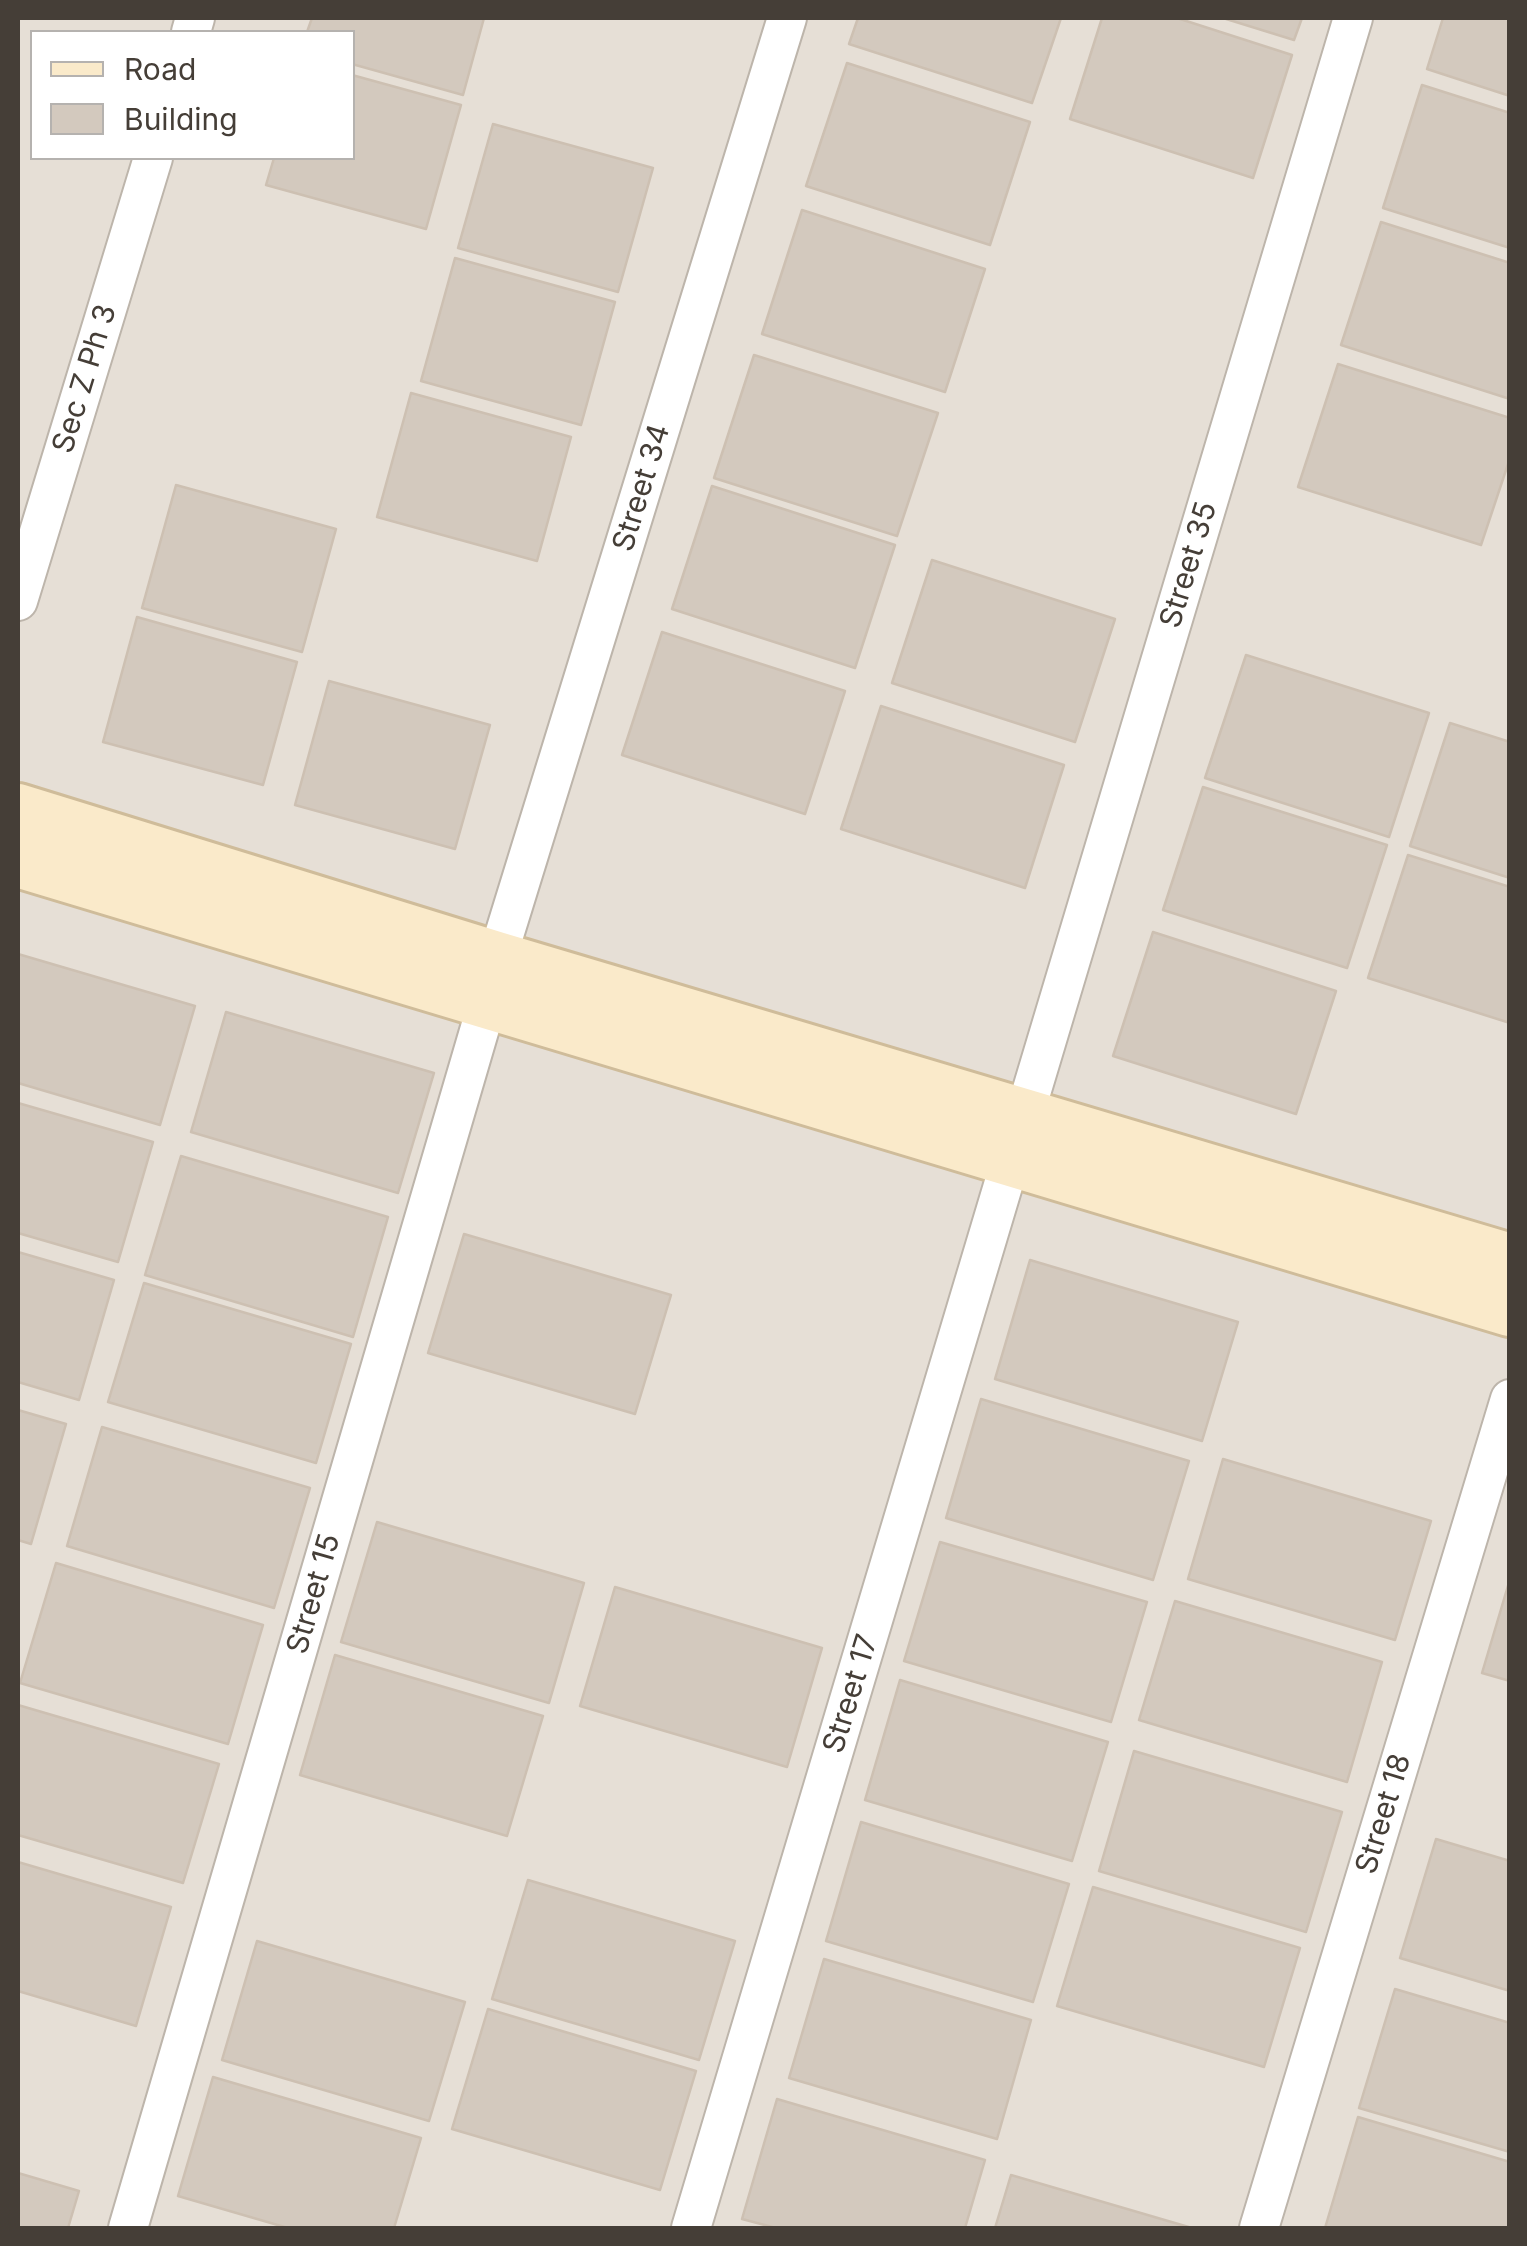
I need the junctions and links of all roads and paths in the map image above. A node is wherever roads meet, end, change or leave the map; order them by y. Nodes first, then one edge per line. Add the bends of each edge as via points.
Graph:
1 (787, 18) edge
2 (1353, 18) edge
3 (151, 160) edge
4 (18, 601) edge
5 (18, 810) edge
6 (18, 861) edge
7 (492, 981) junction
8 (1018, 1136) junction
9 (1510, 1260) edge
10 (1510, 1310) edge
11 (1510, 1400) edge
12 (128, 2228) edge
13 (692, 2228) edge
14 (1260, 2228) edge

1 - 7 street, Street 34
2 - 8 street, Street 35
3 - 4 street, Sec Z Ph 3
5 - 7 main road
6 - 7 main road
7 - 8 main road
7 - 12 street, Street 15
8 - 9 main road
8 - 10 main road
8 - 13 street, Street 17
11 - 14 street, Street 18

